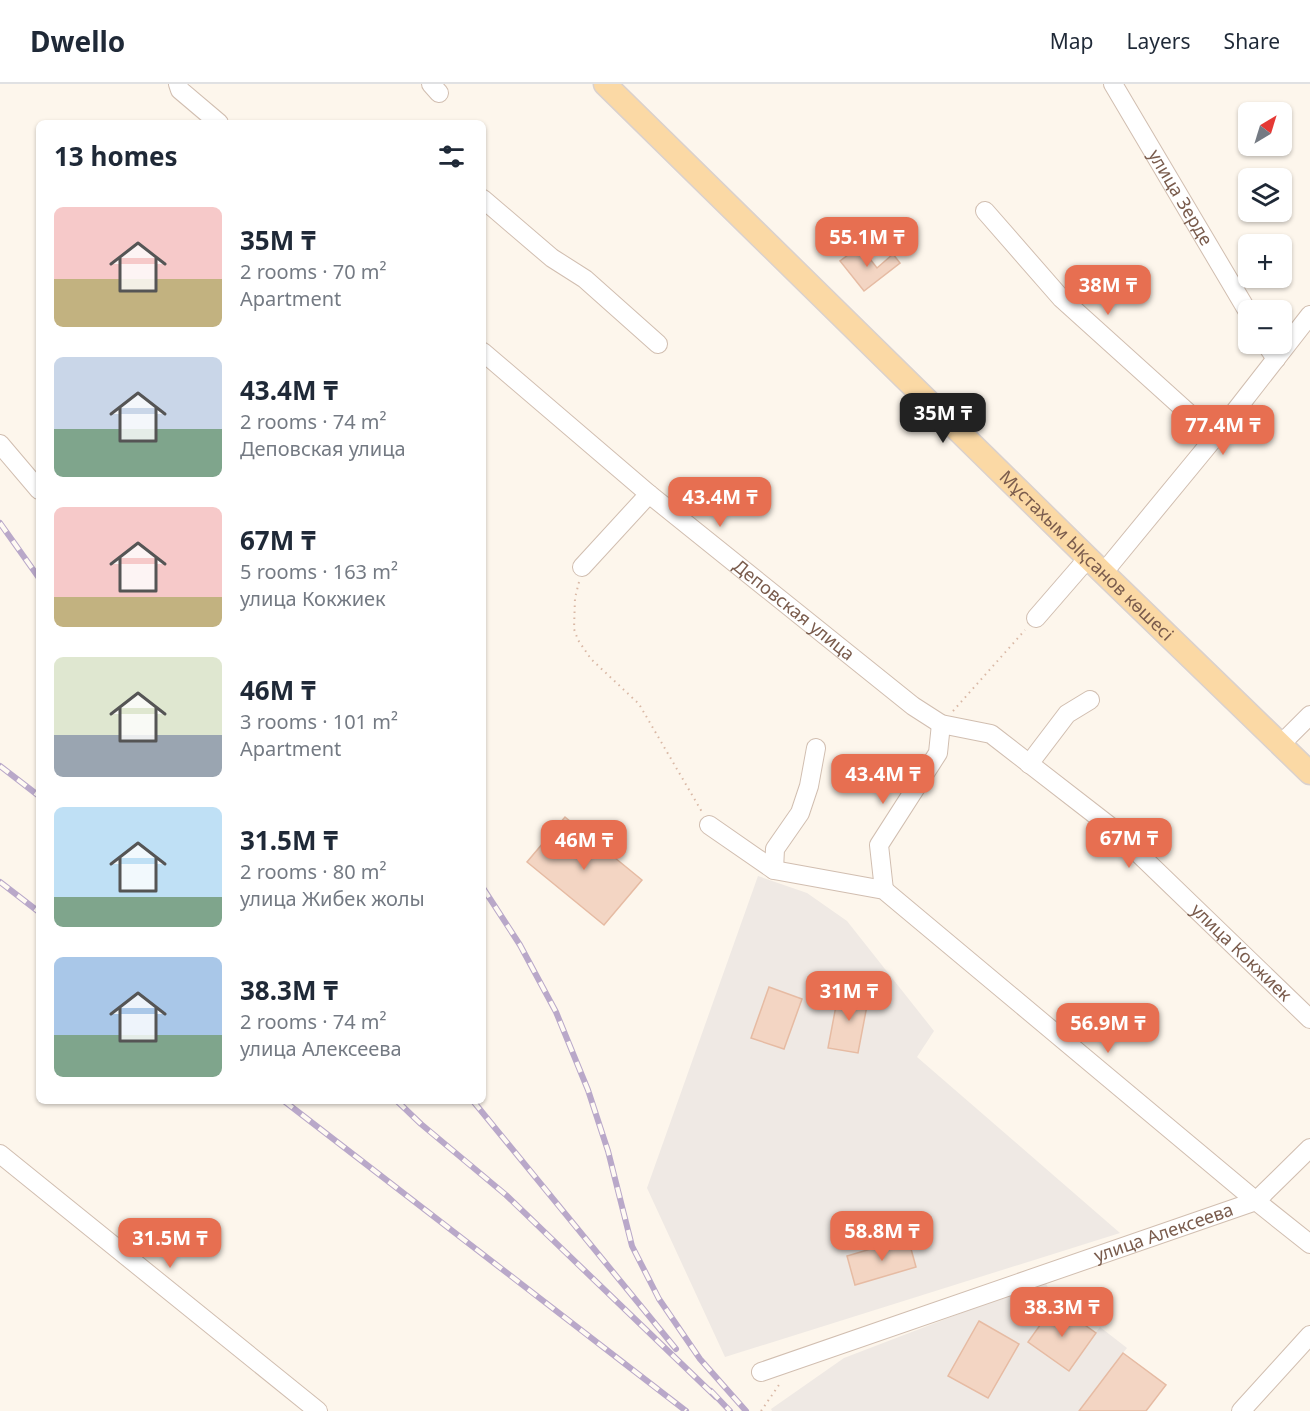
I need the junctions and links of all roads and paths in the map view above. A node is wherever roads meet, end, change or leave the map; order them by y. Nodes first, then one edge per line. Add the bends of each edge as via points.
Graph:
1 (178, 84) edge
2 (605, 84) edge
3 (1113, 84) edge
4 (215, 120) edge
5 (486, 202) edge
6 (985, 211) dead end
7 (1241, 300) edge
8 (1310, 315) edge
9 (1292, 332) edge
10 (658, 344) dead end
11 (1269, 354) edge
12 (486, 355) edge
13 (1215, 437) junction
14 (0, 444) edge
15 (36, 486) edge
16 (648, 494) junction
17 (1096, 565) junction
18 (582, 567) joint
19 (1036, 618) joint
20 (1090, 700) dead end
21 (1310, 715) edge
22 (941, 724) junction
23 (1281, 744) junction
24 (816, 748) dead end
25 (1029, 764) junction
26 (1310, 773) edge
27 (709, 825) joint
28 (774, 870) junction
29 (884, 890) junction
30 (1310, 1019) edge
31 (1310, 1148) edge
32 (0, 1154) edge
33 (1256, 1201) junction
34 (1310, 1244) edge
35 (1310, 1335) edge
36 (797, 1360) junction
37 (761, 1372) dead end
38 (318, 1411) edge
39 (761, 1411) edge
40 (1241, 1411) edge

1 - 4 street
2 - 17 main road, Мұстахым Ықсанов көшесі
3 - 7 street, улица Зерде
5 - 10 street via 552,258 585,279
6 - 13 street via 1061,298
8 - 9 street
11 - 13 street
12 - 16 street, Деповская улица
13 - 17 street
14 - 15 street
16 - 18 street
16 - 22 street, Деповская улица via 913,706
17 - 19 street
17 - 23 main road, Мұстахым Ықсанов көшесі
18 - 27 path via 573,629 578,640 591,660 639,704
19 - 22 path
20 - 25 street via 1067,714
21 - 23 street
22 - 25 street, улица Кокжиек via 991,734
22 - 29 street via 938,753 879,845
23 - 26 main road, Мұстахым Ықсанов көшесі
24 - 28 street via 800,813 775,849
25 - 30 street, улица Кокжиек via 1111,827
27 - 28 street
28 - 29 street
29 - 33 street
31 - 33 street, улица Алексеева
32 - 38 street
33 - 34 street
33 - 36 street, улица Алексеева
35 - 40 street
36 - 37 street, улица Алексеева
36 - 39 path

